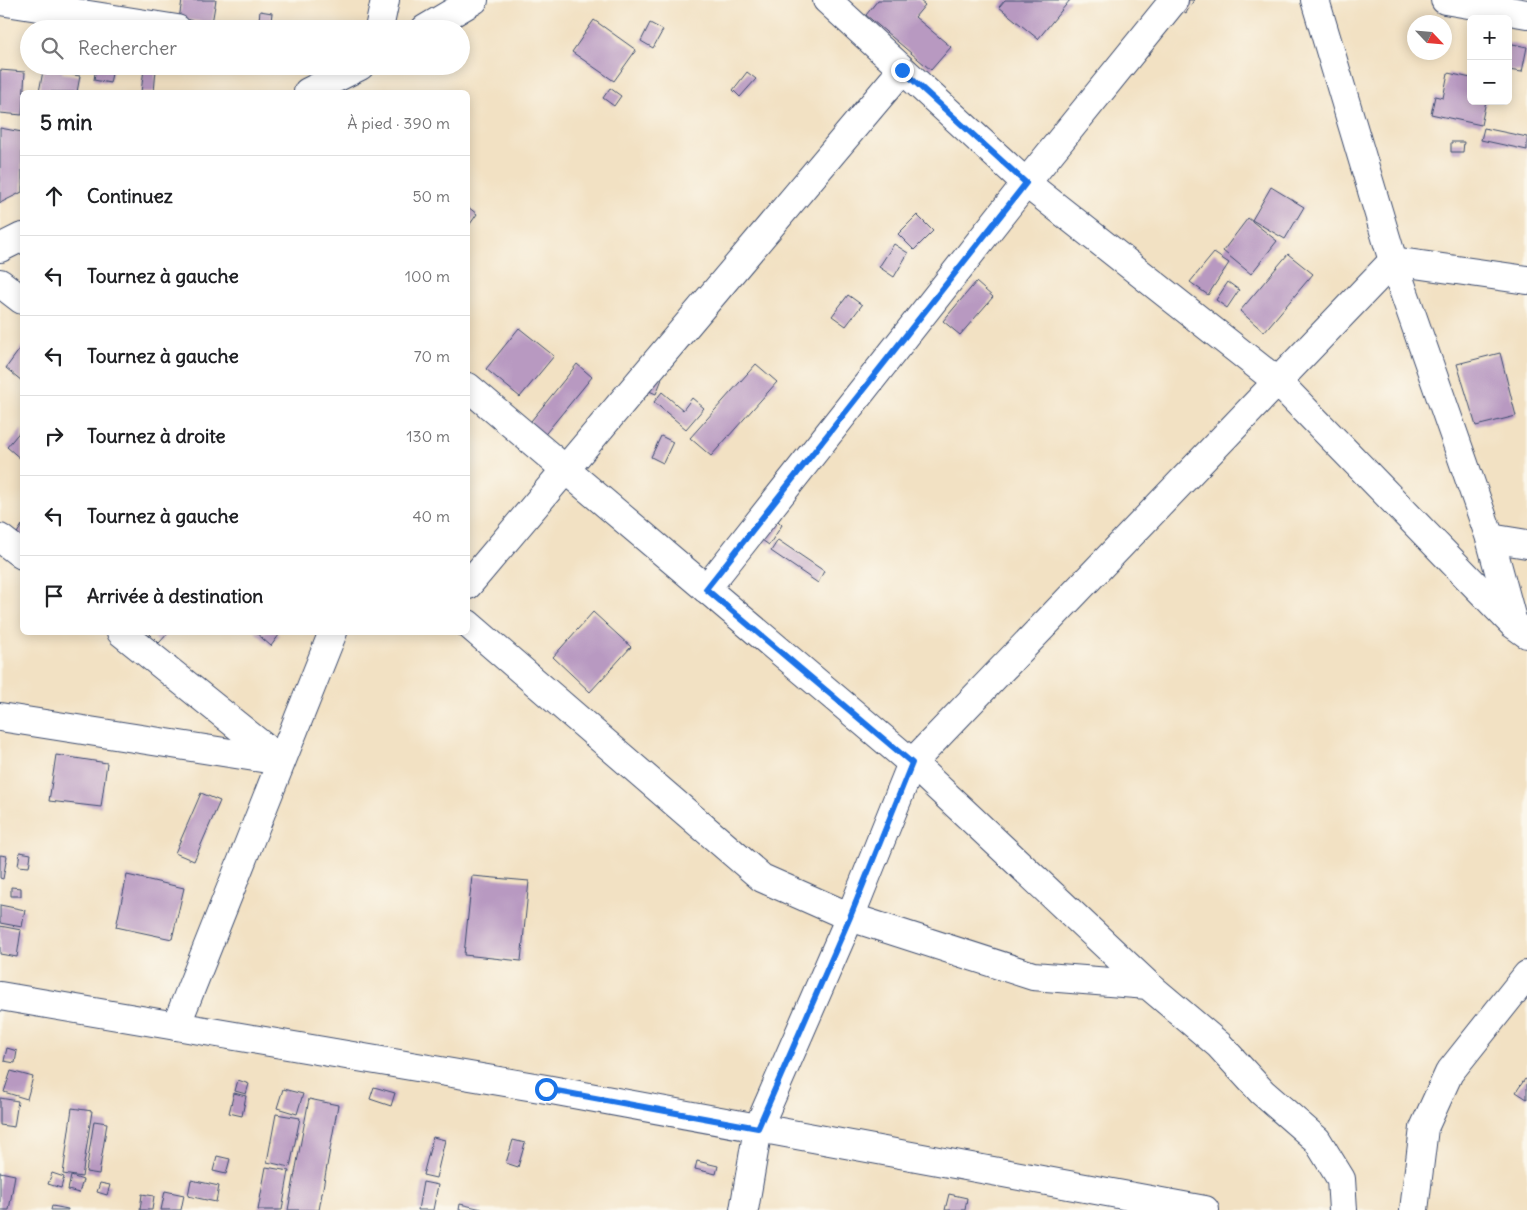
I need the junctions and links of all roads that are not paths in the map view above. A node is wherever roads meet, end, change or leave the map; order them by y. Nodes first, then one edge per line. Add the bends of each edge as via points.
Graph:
1 (385, 0) edge
2 (474, 0) edge
3 (1174, 0) edge
4 (1315, 0) edge
5 (1445, 0) edge
6 (0, 1) edge
7 (835, 3) edge
8 (1527, 14) edge
9 (120, 20) edge
10 (381, 20) edge
11 (440, 20) edge
12 (902, 70) junction
13 (342, 75) edge
14 (312, 90) edge
15 (1026, 183) junction
16 (20, 238) edge
17 (0, 248) edge
18 (1393, 261) junction
19 (1527, 280) edge
20 (0, 283) edge
21 (20, 298) edge
22 (1278, 382) junction
23 (470, 389) edge
24 (564, 470) junction
25 (0, 538) edge
26 (1490, 538) junction
27 (1527, 544) edge
28 (20, 553) edge
29 (470, 583) edge
30 (706, 589) junction
31 (470, 626) edge
32 (1520, 629) edge
33 (125, 635) edge
34 (332, 635) edge
35 (0, 716) edge
36 (281, 761) junction
37 (912, 763) junction
38 (850, 917) junction
39 (1527, 974) edge
40 (1148, 985) junction
41 (0, 996) edge
42 (176, 1026) junction
43 (758, 1128) junction
44 (744, 1210) edge
45 (1205, 1210) edge
46 (1343, 1210) edge
47 (1414, 1210) edge

1 - 10 street
2 - 11 street
3 - 15 street
4 - 18 street
5 - 8 street
6 - 9 street
7 - 12 street
12 - 15 street
12 - 24 street
13 - 14 street
15 - 22 street
15 - 30 street
16 - 17 street
18 - 19 street
18 - 22 street
18 - 26 street
20 - 21 street
22 - 32 street
22 - 37 street
23 - 24 street
24 - 29 street
24 - 30 street
25 - 28 street
26 - 27 street
26 - 32 street
30 - 37 street
31 - 38 street via 762,878
33 - 36 street
34 - 36 street
35 - 36 street
36 - 42 street
37 - 38 street
37 - 40 street
38 - 40 street via 1033,976
38 - 43 street
39 - 47 street via 1449,1073 1424,1128
40 - 46 street via 1219,1045 1262,1092 1317,1140 1341,1179
41 - 42 street
42 - 43 street
43 - 44 street
43 - 45 street

